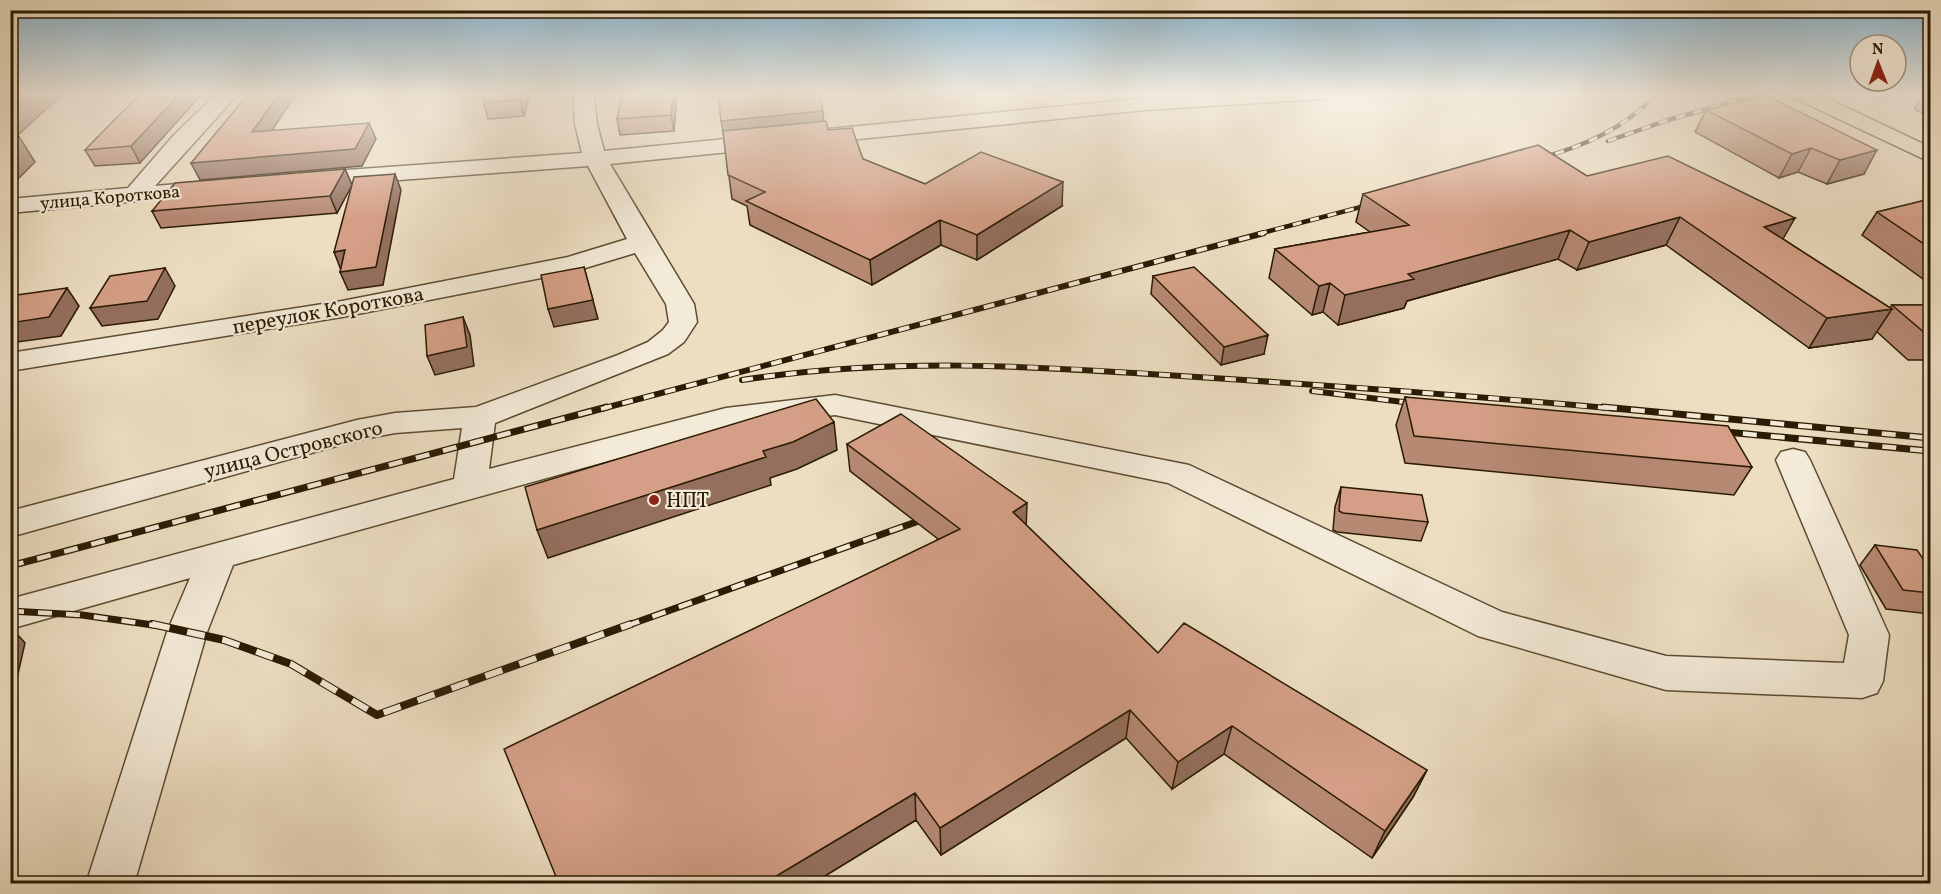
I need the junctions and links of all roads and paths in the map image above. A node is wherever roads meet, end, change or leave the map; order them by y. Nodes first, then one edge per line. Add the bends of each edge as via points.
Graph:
1 (187, 135) edge
2 (589, 135) edge
3 (855, 135) edge
4 (1887, 135) edge
5 (1930, 155) edge
6 (595, 159) junction
7 (288, 182) edge
8 (229, 187) edge
9 (135, 195) junction
10 (10, 206) edge
11 (642, 243) junction
12 (10, 362) edge
13 (480, 417) junction
14 (1793, 460) dead end
15 (470, 486) junction
16 (10, 524) edge
17 (218, 556) junction
18 (10, 614) edge
19 (110, 884) edge

1 - 9 street
2 - 6 street
3 - 6 street
4 - 5 main road
6 - 7 street
6 - 11 street
8 - 9 street, улица Короткова
9 - 10 street, улица Короткова
11 - 12 street, переулок Короткова via 572,264 342,309
11 - 13 street, улица Островского via 680,304 683,322 674,336 629,361
13 - 15 street
13 - 16 street, улица Островского via 357,430
14 - 15 street via 1869,635 1862,681 1666,673 1492,625 1177,473 835,405 726,418
15 - 17 street
17 - 18 street
17 - 19 street via 187,632

